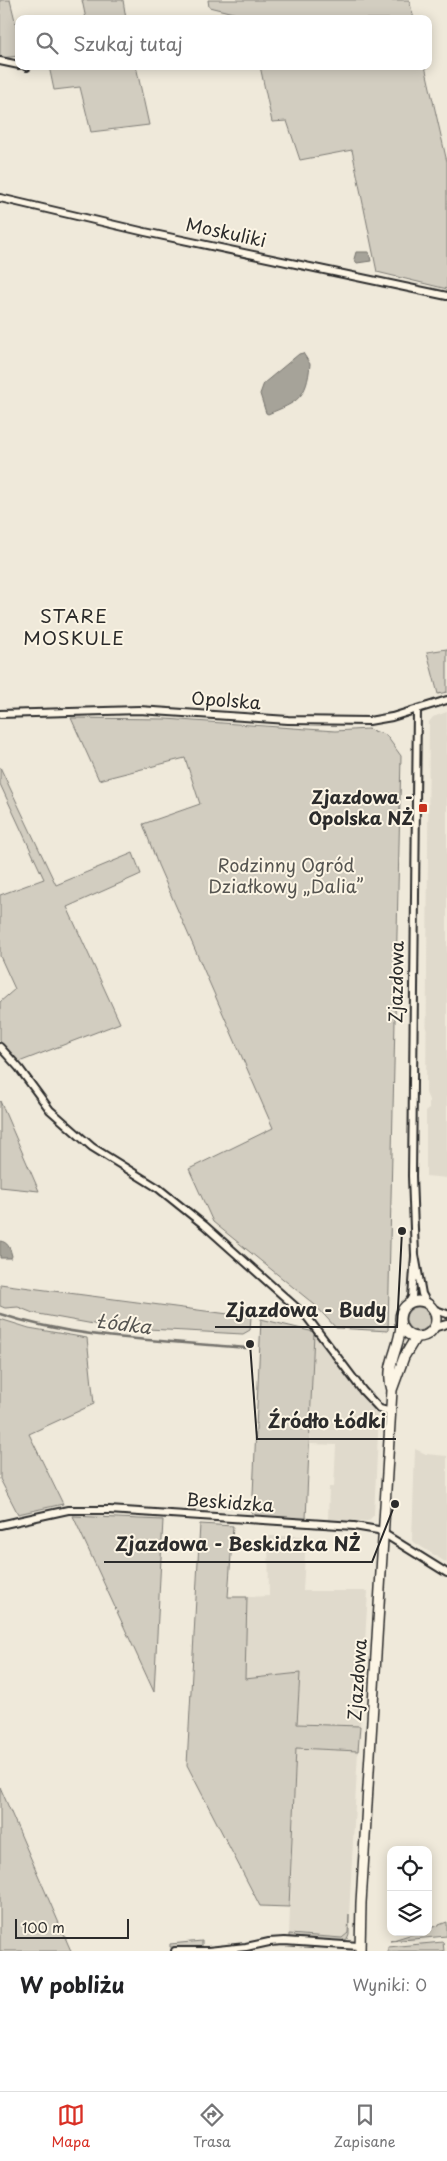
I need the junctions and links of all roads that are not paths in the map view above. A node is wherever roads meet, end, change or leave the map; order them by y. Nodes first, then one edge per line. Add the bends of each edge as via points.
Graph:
1 (0, 61) edge
2 (15, 64) edge
3 (0, 198) edge
4 (447, 296) edge
5 (447, 700) edge
6 (417, 709) junction
7 (0, 714) edge
8 (0, 1047) edge
9 (415, 1255) junction
10 (408, 1304) junction
11 (430, 1306) junction
12 (447, 1314) edge
13 (447, 1324) edge
14 (401, 1325) junction
15 (434, 1328) junction
16 (416, 1337) junction
17 (392, 1390) junction
18 (391, 1412) junction
19 (0, 1525) edge
20 (383, 1533) junction
21 (447, 1573) edge
22 (360, 1949) edge
23 (175, 1951) edge

1 - 2 street
3 - 4 street, Moskuliki
5 - 6 street, Opolska
6 - 7 street, Opolska via 370,721 288,720 139,710
6 - 9 street, Zjazdowa via 412,1154
8 - 18 street via 50,1110 92,1147 158,1188 307,1317 363,1391 380,1409
9 - 10 street, Zjazdowa via 412,1297
9 - 11 street, Zjazdowa via 422,1294
10 - 11 street via 415,1301
10 - 14 street via 401,1313
11 - 12 street
11 - 15 street via 436,1320
13 - 15 street
14 - 16 street via 408,1334
14 - 17 street, Zjazdowa via 390,1370
15 - 16 street via 428,1334
16 - 17 street, Zjazdowa via 404,1357
17 - 18 street, Zjazdowa
18 - 20 street, Zjazdowa
19 - 20 street, Beskidzka via 68,1510 109,1510 354,1526
20 - 21 street, Beskidzka
20 - 22 street, Zjazdowa
22 - 23 street via 284,1941 240,1948

